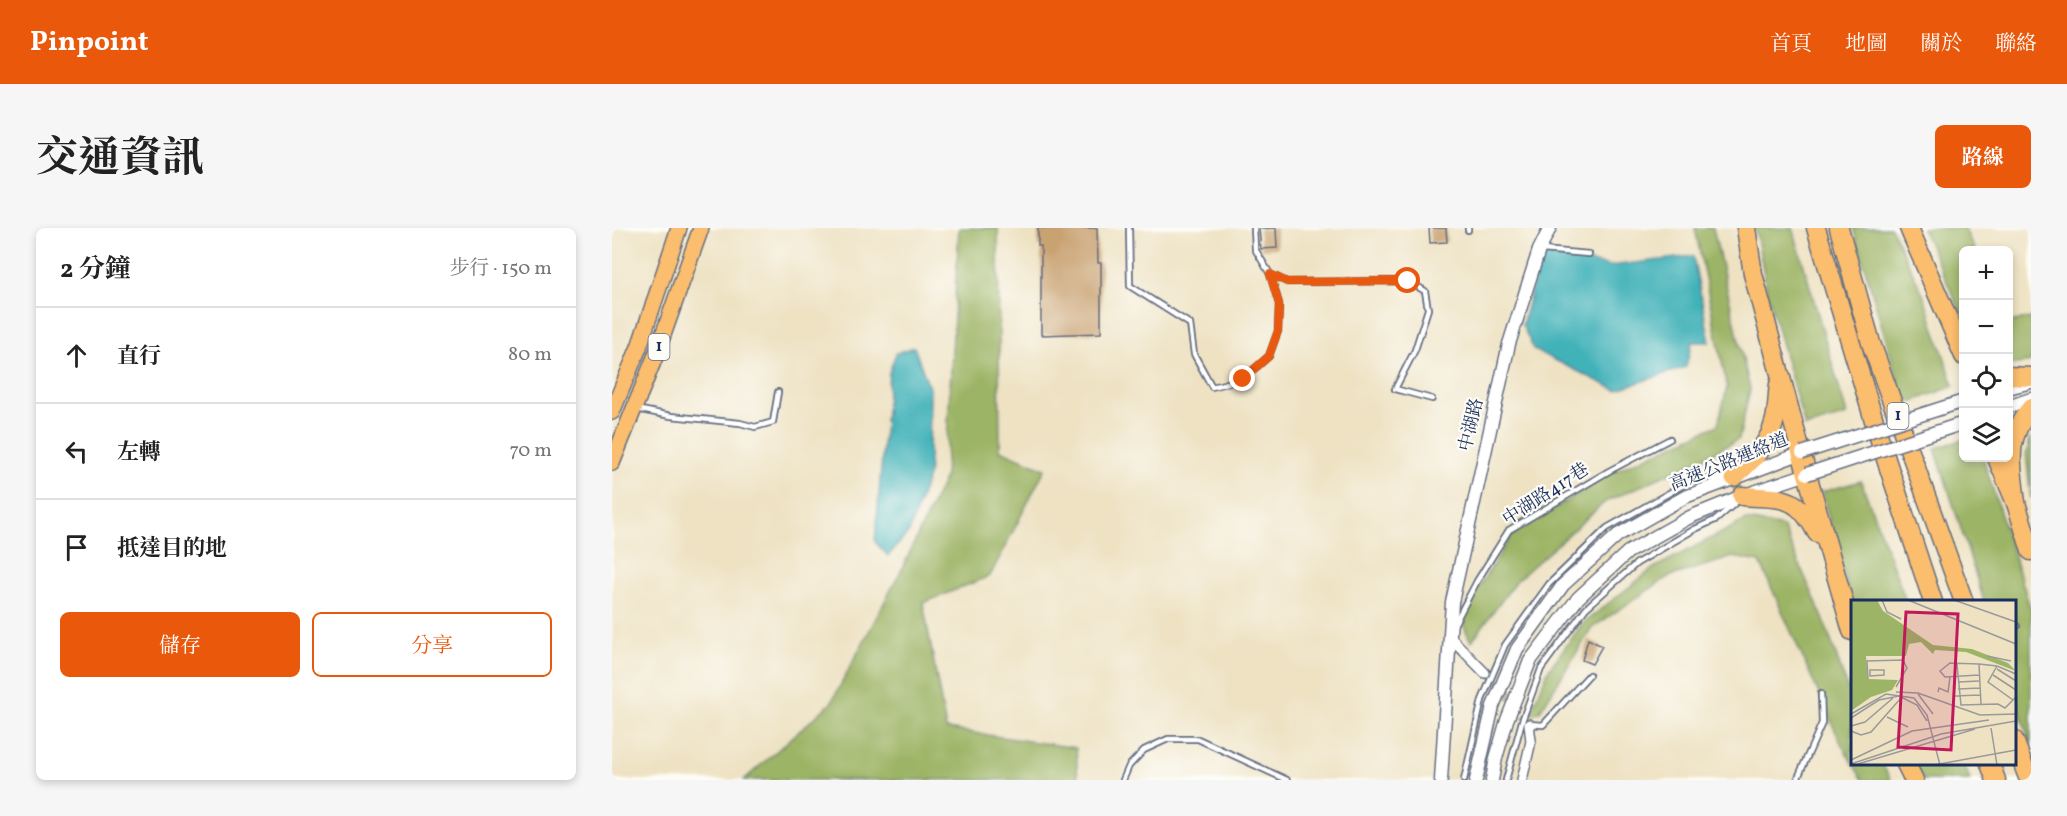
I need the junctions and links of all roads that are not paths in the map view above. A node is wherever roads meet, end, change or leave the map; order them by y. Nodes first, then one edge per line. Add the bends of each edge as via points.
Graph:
1 (679, 228) edge
2 (701, 228) edge
3 (1129, 228) edge
4 (1254, 228) edge
5 (1550, 228) edge
6 (1746, 228) edge
7 (1816, 228) edge
8 (1839, 228) edge
9 (1909, 228) edge
10 (1539, 250) junction
11 (1589, 254) dead end
12 (1270, 274) junction
13 (1959, 344) edge
14 (1780, 374) junction
15 (2013, 376) edge
16 (2031, 377) edge
17 (2031, 382) edge
18 (2013, 387) edge
19 (778, 392) dead end
20 (1432, 399) dead end
21 (2031, 399) edge
22 (1959, 403) edge
23 (2013, 405) edge
24 (2031, 408) edge
25 (633, 409) junction
26 (612, 412) edge
27 (1959, 425) edge
28 (1670, 439) dead end
29 (1802, 453) junction
30 (1999, 462) edge
31 (612, 463) edge
32 (1807, 474) junction
33 (1734, 477) junction
34 (1742, 496) junction
35 (2016, 503) junction
36 (2031, 551) edge
37 (1833, 564) junction
38 (1932, 600) edge
39 (1963, 600) edge
40 (1851, 627) edge
41 (1449, 636) junction
42 (1485, 673) tunnel mouth
43 (1589, 675) dead end
44 (1821, 694) dead end
45 (1528, 724) joint
46 (2016, 745) edge
47 (1906, 765) edge
48 (1990, 765) edge
49 (1123, 780) edge
50 (1287, 780) edge
51 (1441, 780) edge
52 (1464, 780) edge
53 (1476, 780) edge
54 (1492, 780) edge
55 (1506, 780) edge
56 (1522, 780) edge
57 (1797, 780) edge
58 (1914, 780) edge
59 (1996, 780) edge
60 (2029, 780) edge

1 - 26 main road, 1 via 639,347
2 - 25 main road, 1
3 - 12 lane via 1130,286 1190,324 1194,354 1212,387 1243,379 1269,356 1278,331 1279,304
4 - 12 lane via 1255,249
5 - 10 street, 中湖路
6 - 14 highway
7 - 38 highway, 1
8 - 39 highway, 1 via 1871,343
9 - 13 highway
10 - 11 lane
10 - 41 street, 中湖路 via 1509,344 1452,602
12 - 20 lane via 1287,282 1408,281 1425,291 1428,309 1415,350 1395,388
14 - 29 highway
14 - 33 highway via 1775,422 1768,438
15 - 16 highway
17 - 18 street
19 - 25 lane via 773,422 756,427
21 - 23 street
22 - 29 street, 高速公路連絡道, bridge
24 - 35 highway via 2019,425 2011,448
25 - 31 main road, 1
27 - 32 street, 高速公路連絡道, bridge
28 - 41 lane, 中湖路417巷 via 1509,530 1476,581
29 - 32 highway
29 - 33 street, 高速公路連絡道
30 - 35 highway
32 - 34 street, 高速公路連絡道
32 - 37 highway
33 - 52 lane via 1694,479 1607,528 1549,584 1505,645 1482,700
33 - 53 street, 高速公路連絡道 via 1685,497 1618,535 1563,585 1517,649 1493,706
34 - 37 highway via 1788,499 1808,517
34 - 54 street, 高速公路連絡道 via 1690,517 1628,552 1578,598 1530,661 1507,720
34 - 55 lane via 1717,519 1637,563 1586,608 1541,669
35 - 36 highway
37 - 40 highway
41 - 42 street
41 - 51 street, 中湖路
43 - 45 lane via 1543,725
44 - 57 lane via 1822,723
45 - 56 street via 1531,741
46 - 60 highway
47 - 58 highway
48 - 59 highway
49 - 50 lane via 1129,766 1144,750 1168,739 1198,739

